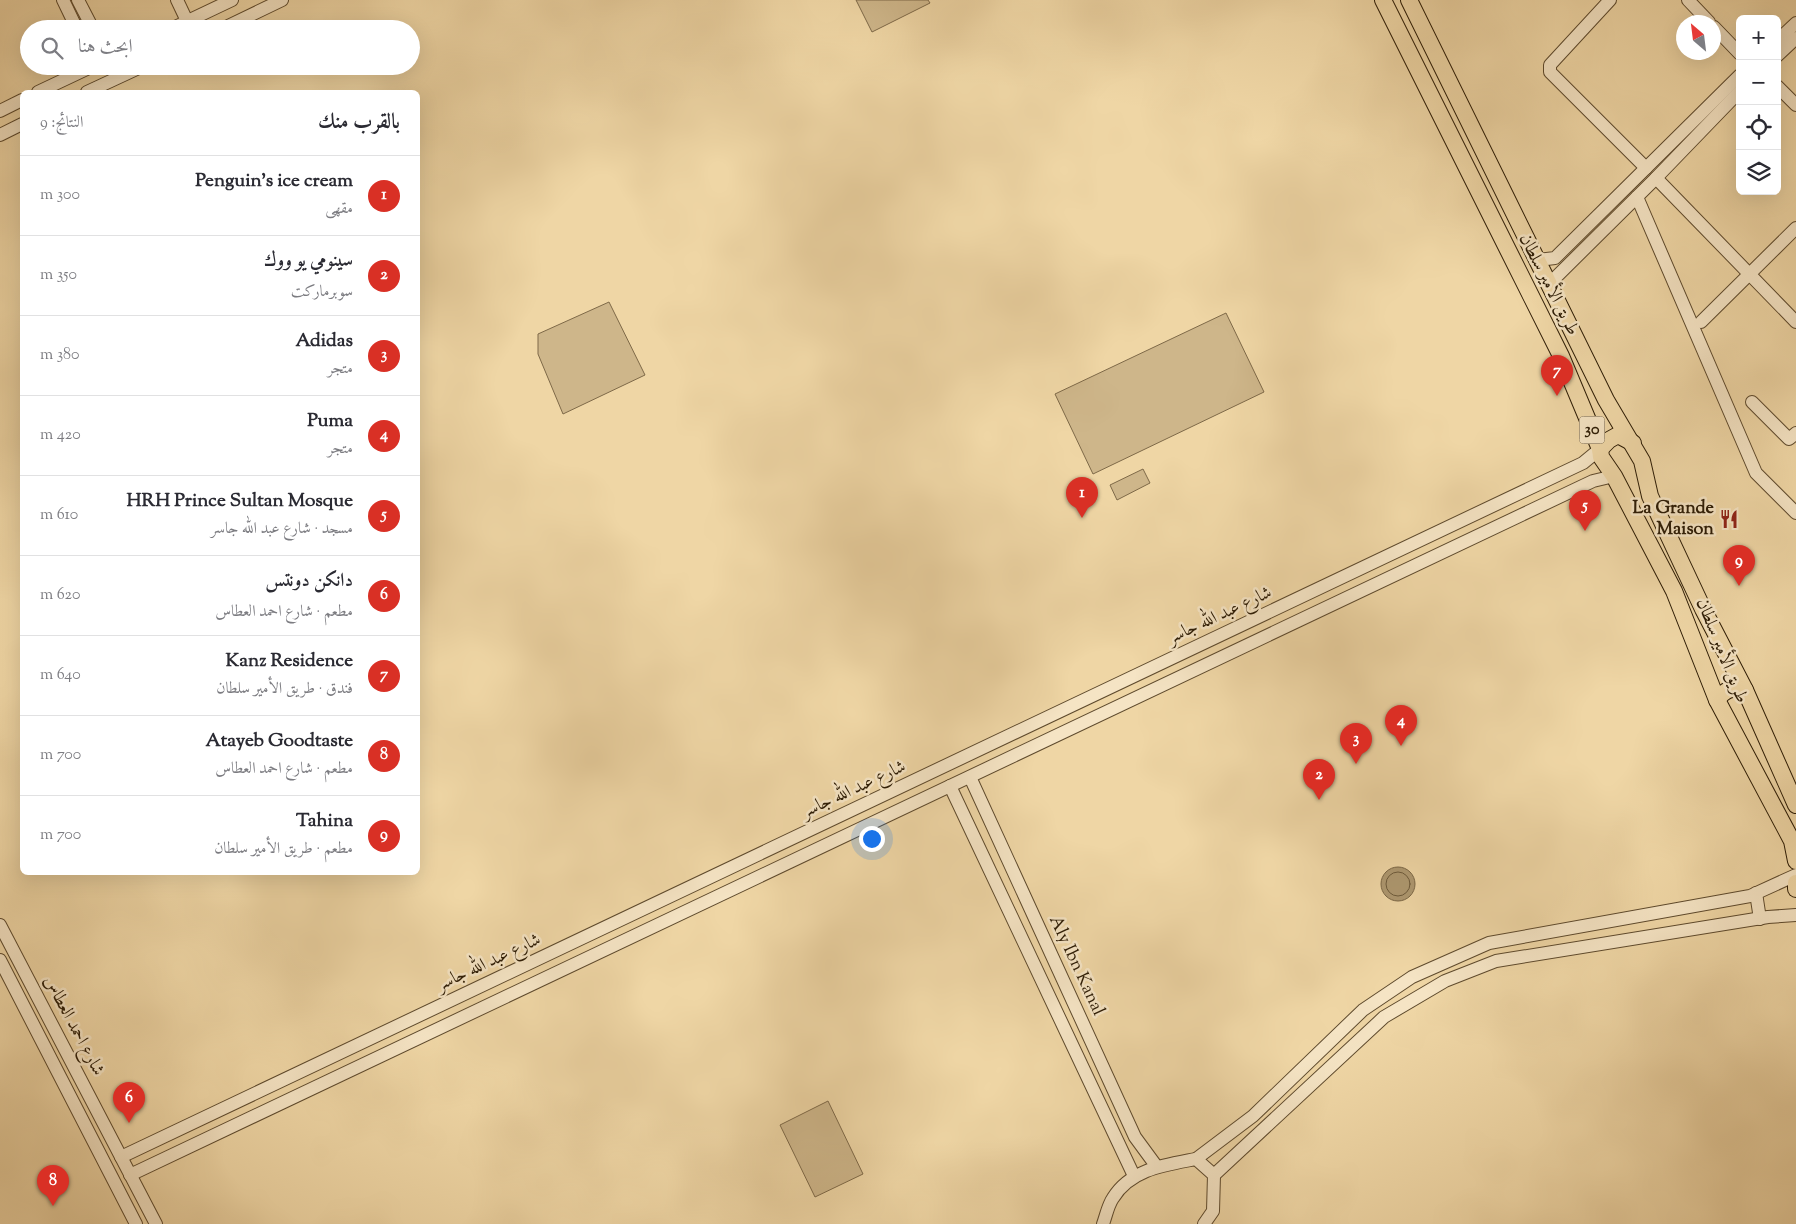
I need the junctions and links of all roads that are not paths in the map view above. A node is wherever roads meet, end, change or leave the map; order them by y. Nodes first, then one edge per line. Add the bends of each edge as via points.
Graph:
1 (63, 0) edge
2 (78, 0) edge
3 (177, 0) edge
4 (232, 0) edge
5 (282, 0) edge
6 (1383, 0) edge
7 (1409, 0) edge
8 (1610, 0) edge
9 (1688, 0) edge
10 (1702, 15) edge
11 (73, 20) edge
12 (88, 20) edge
13 (187, 20) edge
14 (190, 20) edge
15 (241, 20) edge
16 (1796, 23) edge
17 (1721, 34) edge
18 (1781, 38) edge
19 (1796, 38) edge
20 (1736, 50) edge
21 (1781, 52) edge
22 (74, 75) edge
23 (124, 75) edge
24 (1736, 79) edge
25 (42, 90) edge
26 (91, 90) edge
27 (1781, 90) edge
28 (1736, 95) edge
29 (20, 101) edge
30 (1796, 105) edge
31 (0, 110) edge
32 (20, 125) edge
33 (0, 135) edge
34 (1646, 168) junction
35 (1656, 178) junction
36 (1637, 198) junction
37 (1796, 228) edge
38 (1538, 260) junction
39 (1750, 275) junction
40 (1549, 284) junction
41 (1701, 322) dead end
42 (1796, 322) edge
43 (1752, 402) dead end
44 (1796, 433) edge
45 (1632, 443) junction
46 (1600, 449) junction
47 (1614, 476) junction
48 (1796, 513) edge
49 (1099, 693) junction
50 (1748, 697) junction
51 (1721, 707) junction
52 (1109, 711) junction
53 (970, 777) junction
54 (950, 786) junction
55 (1796, 805) edge
56 (1796, 861) edge
57 (1796, 875) edge
58 (1796, 883) edge
59 (1796, 889) edge
60 (1756, 893) junction
61 (1691, 907) junction
62 (1796, 915) edge
63 (1636, 917) junction
64 (1760, 919) junction
65 (0, 925) edge
66 (1695, 929) junction
67 (1533, 935) junction
68 (1639, 938) junction
69 (1538, 954) junction
70 (0, 960) edge
71 (1450, 960) junction
72 (1457, 976) junction
73 (1395, 988) junction
74 (1405, 1004) junction
75 (382, 1033) junction
76 (1330, 1042) junction
77 (388, 1052) junction
78 (1343, 1056) junction
79 (1260, 1109) junction
80 (1272, 1122) junction
81 (121, 1157) junction
82 (1196, 1159) junction
83 (1157, 1167) junction
84 (130, 1175) junction
85 (1214, 1175) junction
86 (1134, 1176) junction
87 (136, 1224) edge
88 (156, 1224) edge
89 (1102, 1224) edge
90 (1204, 1224) edge

1 - 11 street
2 - 12 street
3 - 13 street
4 - 14 street
5 - 15 street
6 - 46 main road, طريق الأمير سلطان / 30 via 1561,356
7 - 38 main road, طريق الأمير سلطان / 30
8 - 34 street via 1550,65 1550,72
9 - 10 street
16 - 18 street
17 - 20 street
19 - 21 street
22 - 25 street
23 - 26 street
24 - 34 street
27 - 30 street
28 - 35 street
29 - 31 street
32 - 33 street
34 - 38 street via 1555,258
35 - 36 street
35 - 39 street
36 - 40 street
36 - 48 street via 1756,473
37 - 39 street
38 - 40 main road, طريق الأمير سلطان / 30
39 - 41 street
39 - 42 street
40 - 45 main road, طريق الأمير سلطان / 30 via 1606,400
43 - 44 street via 1790,439
45 - 46 main road via 1618,435
45 - 50 main road, طريق الأمير سلطان / 30 via 1642,461 1650,496
46 - 47 main road, طريق الأمير سلطان / 30 via 1601,457
46 - 49 street, شارع عبد الله جاسر via 1583,463
47 - 51 main road, طريق الأمير سلطان / 30 via 1674,591
47 - 52 street via 1593,481
49 - 52 street
49 - 75 street, شارع عبد الله جاسر
50 - 51 main road via 1746,712 1736,716
50 - 51 main road via 1734,688 1723,692
50 - 55 main road, طريق الأمير سلطان / 30
51 - 56 main road, طريق الأمير سلطان / 30 via 1792,841
52 - 53 street
53 - 54 street
53 - 83 street, Aly Ibn Kanal via 1135,1137
54 - 77 street
54 - 86 street
57 - 60 street
58 - 59 main road
60 - 61 street
60 - 64 street
61 - 63 street
61 - 66 street
62 - 64 street
63 - 67 street
63 - 68 street
64 - 66 street
65 - 81 street, شارع احمد العطاس
66 - 68 street
67 - 69 street
67 - 71 street via 1489,943
68 - 69 street
69 - 72 street via 1496,961
70 - 87 street, شارع احمد العطاس
71 - 72 street
71 - 73 street via 1412,976
72 - 74 street
73 - 74 street
73 - 76 street via 1363,1010
74 - 78 street via 1384,1017
75 - 77 street
75 - 81 street, شارع عبد الله جاسر
76 - 78 street
76 - 79 street
77 - 84 street
78 - 80 street
79 - 80 street
79 - 82 street
80 - 85 street
81 - 84 street, شارع احمد العطاس
82 - 83 street
82 - 85 street
83 - 86 street
84 - 88 street, شارع احمد العطاس
85 - 90 street via 1213,1211
86 - 89 street via 1112,1198

